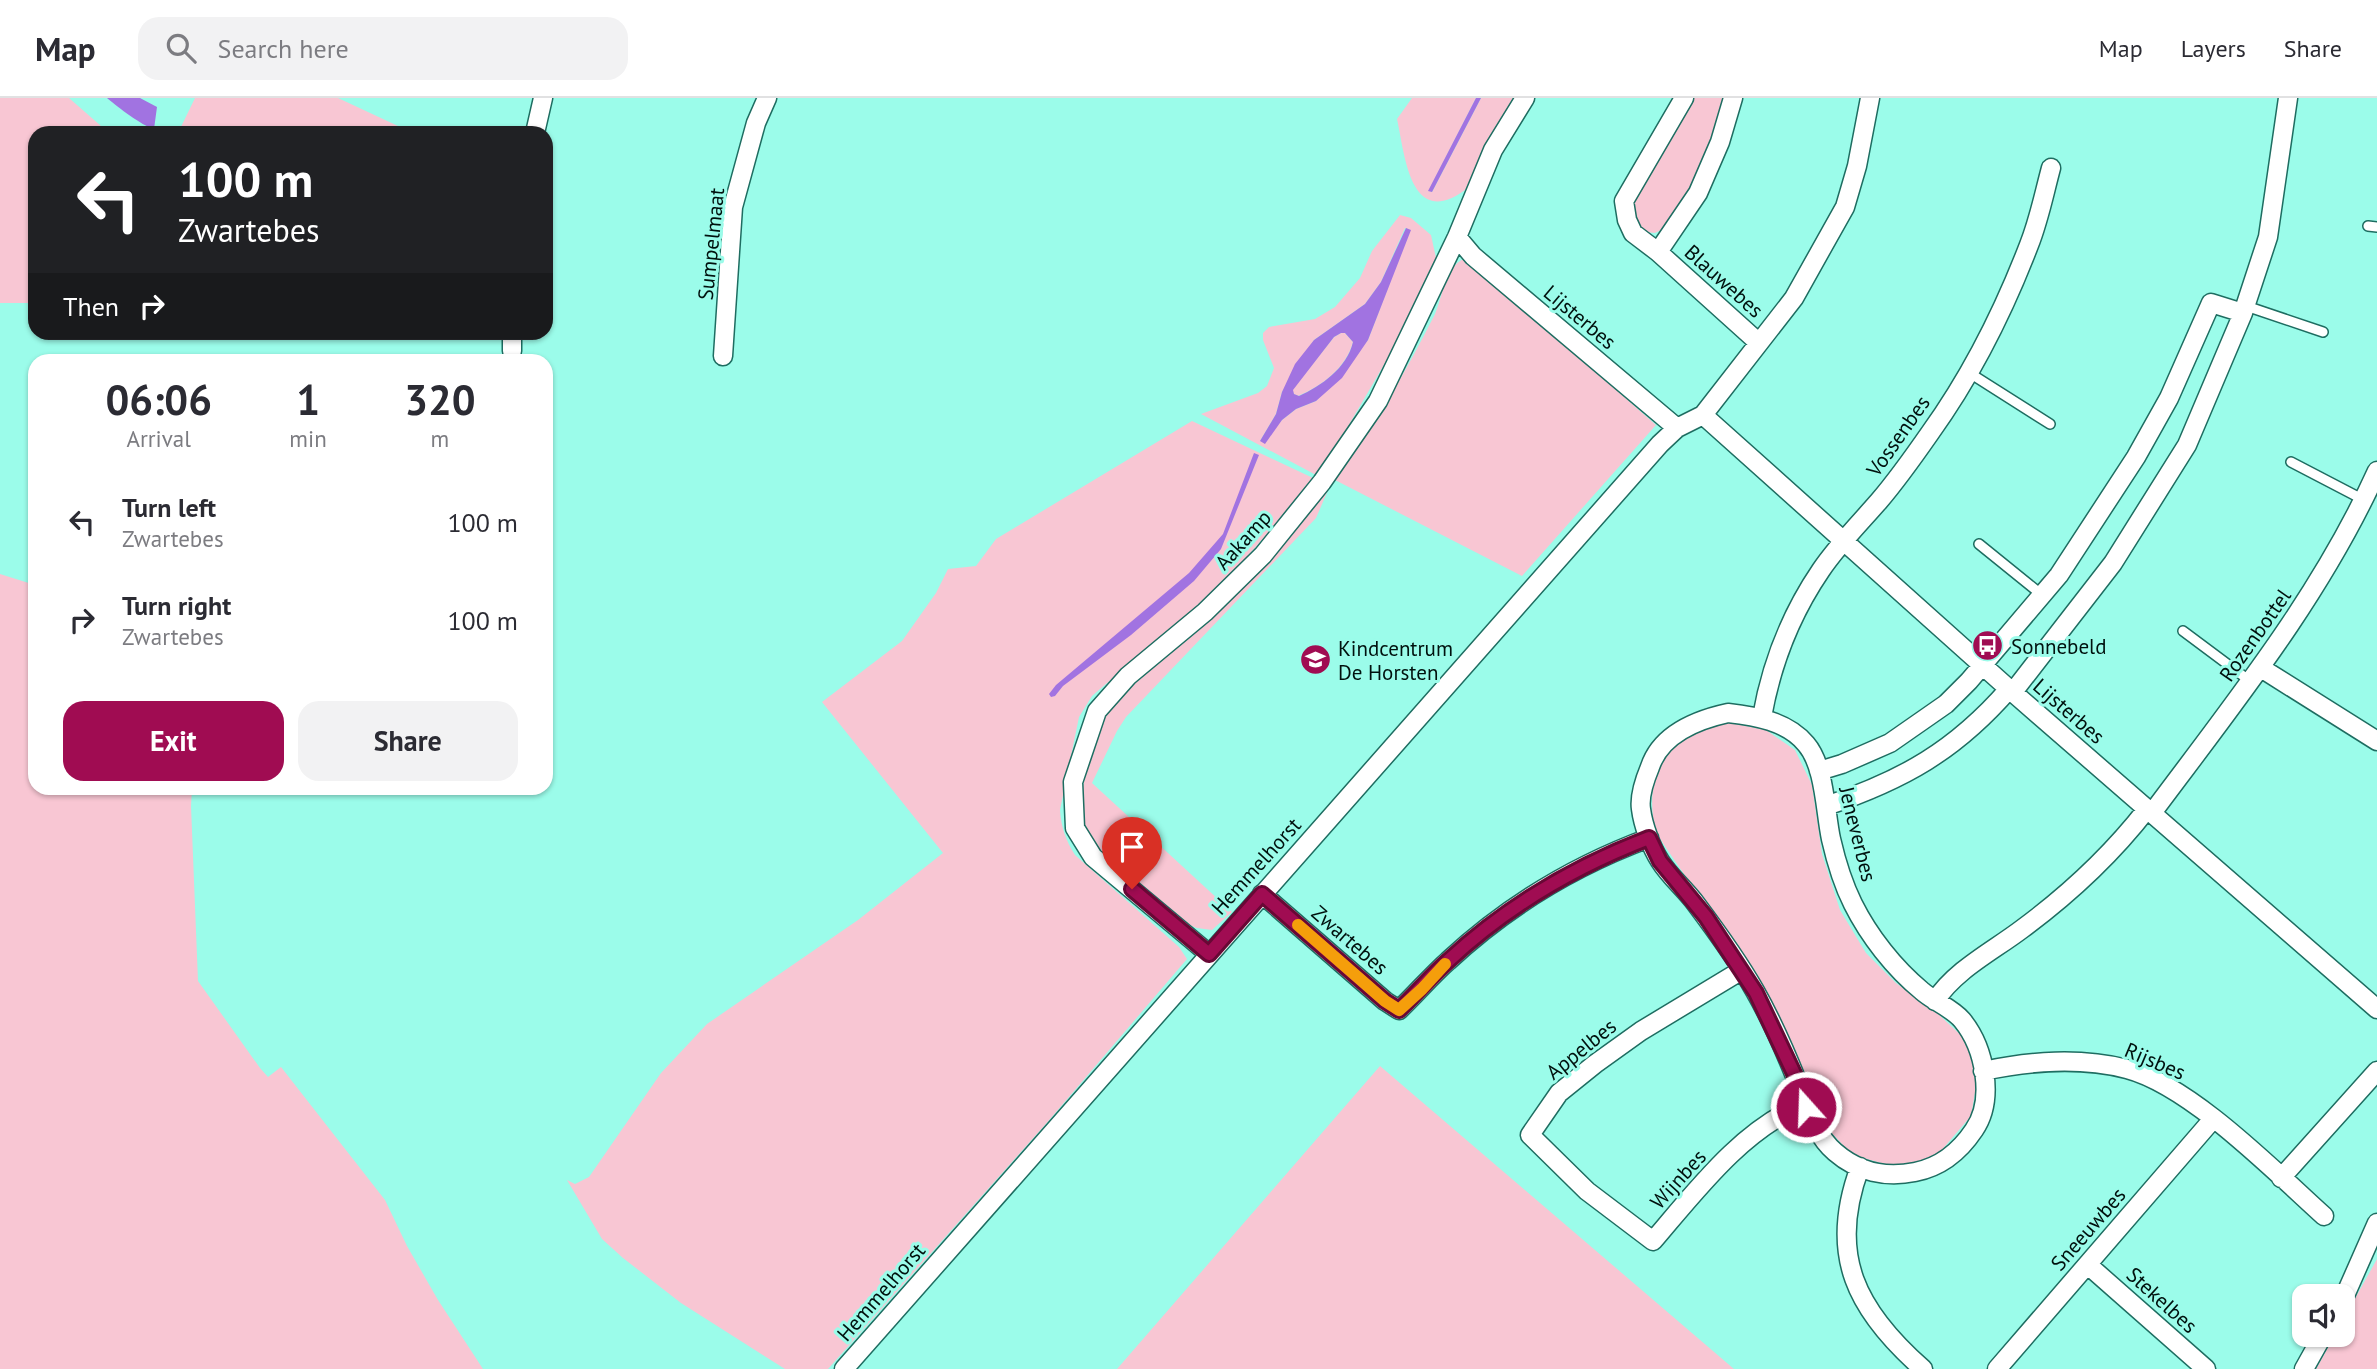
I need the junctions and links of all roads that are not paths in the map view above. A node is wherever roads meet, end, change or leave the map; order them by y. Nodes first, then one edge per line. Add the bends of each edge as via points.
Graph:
1 (543, 98) edge
2 (766, 98) edge
3 (1525, 98) edge
4 (1684, 98) edge
5 (1733, 98) edge
6 (1870, 98) edge
7 (2288, 98) edge
8 (537, 126) edge
9 (2051, 168) dead end
10 (1457, 237) junction
11 (1658, 252) junction
12 (2244, 310) junction
13 (2323, 332) dead end
14 (512, 340) edge
15 (1759, 343) junction
16 (512, 351) dead end
17 (723, 356) dead end
18 (1968, 372) junction
19 (1703, 415) junction
20 (2050, 424) dead end
21 (1677, 428) junction
22 (2291, 463) dead end
23 (2377, 471) edge
24 (2367, 507) edge
25 (1843, 541) junction
26 (1979, 544) dead end
27 (2042, 594) junction
28 (2183, 631) dead end
29 (1982, 665) junction
30 (2255, 674) junction
31 (2011, 691) junction
32 (1762, 717) junction
33 (2377, 741) edge
34 (1819, 771) junction
35 (1826, 806) junction
36 (2149, 811) junction
37 (1649, 838) junction
38 (1262, 894) junction
39 (1209, 954) junction
40 (1742, 970) junction
41 (1935, 1001) junction
42 (2377, 1009) edge
43 (1983, 1071) junction
44 (2377, 1071) edge
45 (1805, 1104) junction
46 (2213, 1119) junction
47 (1860, 1167) junction
48 (2281, 1178) junction
49 (1587, 1191) joint
50 (2324, 1216) dead end
51 (2377, 1223) edge
52 (2088, 1265) junction
53 (2350, 1284) edge
54 (2316, 1347) edge
55 (844, 1369) edge
56 (1923, 1369) edge
57 (1997, 1369) edge
58 (2206, 1369) edge
59 (2304, 1369) edge

1 - 8 street
2 - 17 street, Sumpelmaat via 733,207
3 - 10 street, Aakamp via 1493,150
4 - 11 street, Blauwebes via 1624,201 1633,233
5 - 11 street, Blauwebes via 1698,193
6 - 15 street via 1845,207 1794,298
7 - 12 street via 2268,237
9 - 18 street, Vossenbes via 2030,244
10 - 21 street, Lijsterbes via 1473,256
10 - 39 street, Aakamp via 1378,401 1322,482 1263,555 1205,612 1128,676 1097,711 1073,782 1075,828 1093,857
11 - 15 street, Blauwebes
12 - 13 lane
12 - 27 street via 2211,303 2169,398 2136,457 2093,526
12 - 31 street via 2187,445 2113,563
14 - 16 street
15 - 19 street
18 - 20 lane
18 - 25 street, Vossenbes via 1881,499
19 - 21 street
19 - 25 street, Lijsterbes
21 - 38 street, Hemmelhorst
22 - 24 lane
23 - 24 street, Rozenbottel
24 - 30 street, Rozenbottel
25 - 29 street, Lijsterbes
25 - 32 street, Vossenbes via 1796,612 1770,680
26 - 27 lane
27 - 29 street
28 - 30 lane
29 - 31 street, Lijsterbes
29 - 34 street via 1946,704 1911,730
30 - 33 street
30 - 36 street, Rozenbottel
31 - 35 street via 1975,726 1918,768
31 - 36 street, Lijsterbes
32 - 34 street, Jeneverbes via 1804,741
32 - 37 street, Jeneverbes via 1728,713 1703,719 1671,736 1653,759 1644,783 1640,806
34 - 35 street, Jeneverbes
35 - 41 street, Jeneverbes via 1831,839 1853,903 1899,968
36 - 41 street, Rozenbottel via 2077,883 1944,986
36 - 42 street, Lijsterbes
37 - 38 street, Zwartebes via 1568,875 1517,906 1447,961 1399,1010
37 - 40 street, Jeneverbes via 1660,861
38 - 39 street, Hemmelhorst
39 - 55 street, Hemmelhorst
40 - 45 street, Jeneverbes
40 - 49 street, Appelbes via 1641,1031 1559,1093 1530,1135
41 - 43 street, Jeneverbes via 1961,1018 1974,1040
43 - 46 street, Rijsbes via 2046,1062 2088,1062 2130,1070 2168,1087
43 - 47 street, Jeneverbes via 1986,1101 1981,1121 1949,1159 1922,1171 1897,1175
44 - 48 street
45 - 47 street, Jeneverbes via 1832,1149
45 - 49 street, Wijnbes via 1759,1130 1710,1175 1653,1241
46 - 48 street, Rijsbes
46 - 52 street, Sneeuwbes
47 - 56 street via 1852,1189 1846,1248 1854,1281 1873,1318
48 - 50 street, Rijsbes
51 - 53 street
52 - 57 street, Sneeuwbes
52 - 58 street, Stekelbes
54 - 59 street

